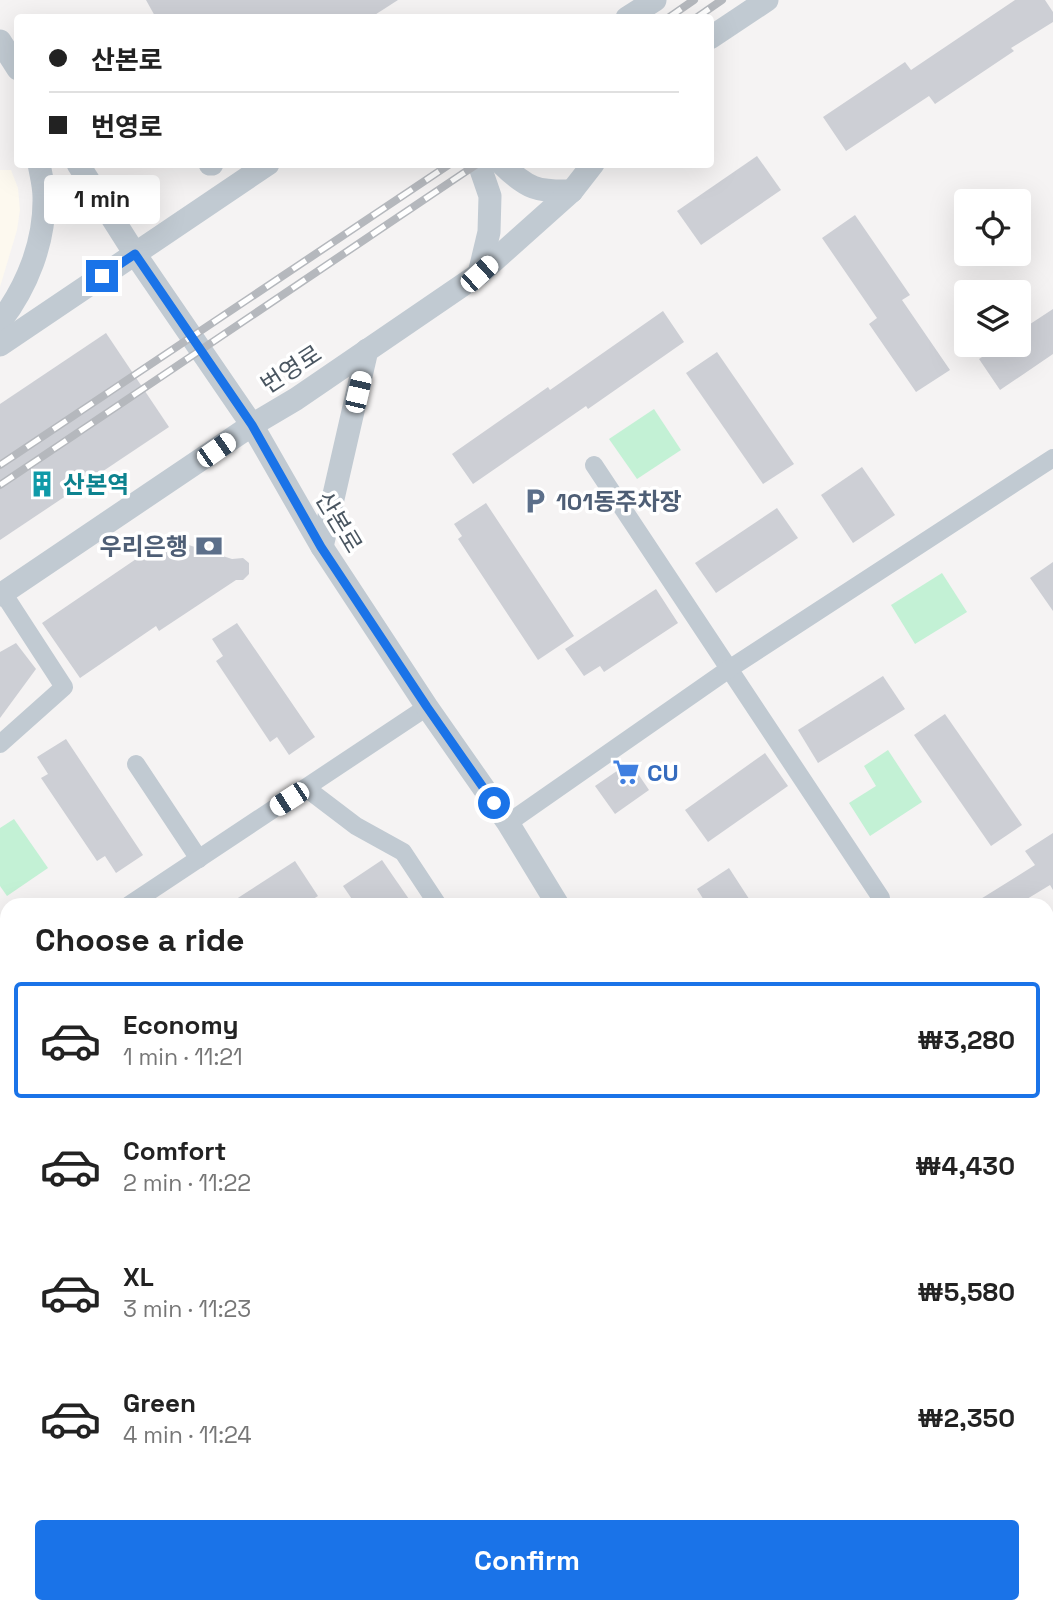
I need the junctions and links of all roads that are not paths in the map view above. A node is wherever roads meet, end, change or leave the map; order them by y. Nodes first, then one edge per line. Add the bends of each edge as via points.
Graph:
1 (655, 0) edge
2 (767, 0) edge
3 (634, 14) edge
4 (714, 35) edge
5 (0, 41) edge
6 (14, 63) edge
7 (40, 168) edge
8 (81, 168) edge
9 (262, 168) edge
10 (480, 168) edge
11 (506, 168) edge
12 (590, 168) edge
13 (572, 191) junction
14 (135, 254) junction
15 (479, 274) junction
16 (0, 322) edge
17 (0, 345) edge
18 (368, 350) junction
19 (252, 425) junction
20 (1053, 458) edge
21 (594, 465) dead end
22 (321, 547) junction
23 (1, 594) edge
24 (729, 669) junction
25 (427, 707) junction
26 (0, 744) edge
27 (136, 764) dead end
28 (306, 788) junction
29 (508, 823) junction
30 (199, 859) junction
31 (140, 898) edge
32 (433, 898) edge
33 (554, 898) edge
34 (881, 898) dead end

1 - 3 street
2 - 4 street
5 - 6 street
7 - 16 street via 44,196 37,253 17,300
8 - 14 street, 산본로
9 - 14 street
10 - 15 street via 490,196 489,232
11 - 13 street via 521,183 547,192
12 - 13 street, 번영로
13 - 15 street, 번영로
14 - 17 street
14 - 19 street, 산본로
15 - 18 street, 번영로
18 - 19 street, 번영로
18 - 22 street
19 - 22 street, 산본로
19 - 23 street, 번영로
20 - 24 street
21 - 24 street
22 - 25 street, 산본로
23 - 26 street via 64,687
24 - 29 street
24 - 34 street
25 - 28 street
25 - 29 street, 산본로
27 - 30 street
28 - 30 street
28 - 32 street via 356,826 403,852
29 - 33 street, 산본로
30 - 31 street

